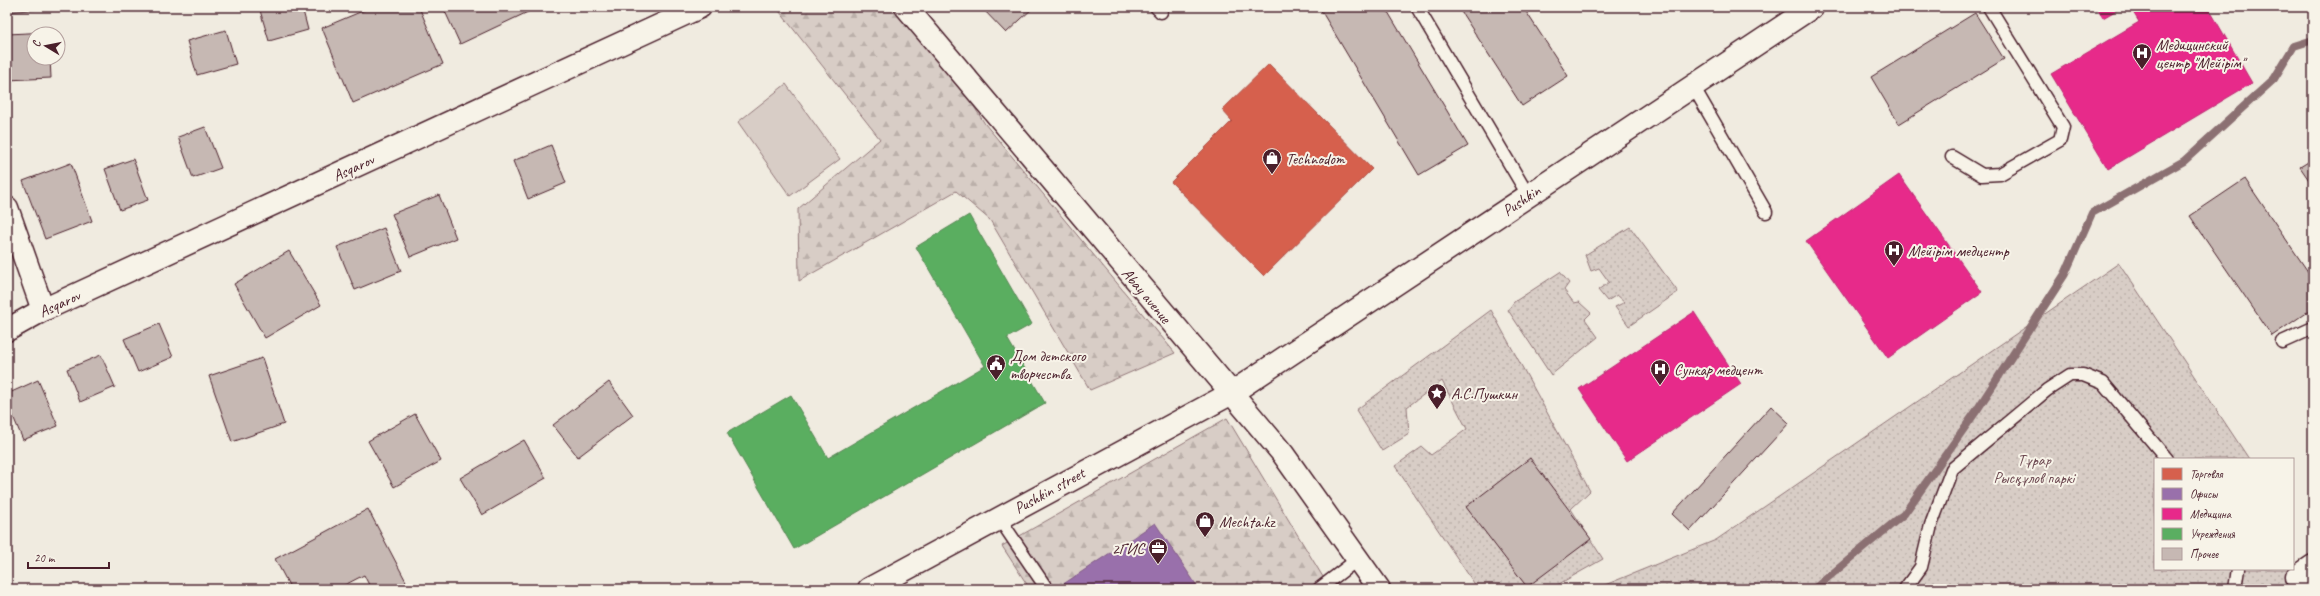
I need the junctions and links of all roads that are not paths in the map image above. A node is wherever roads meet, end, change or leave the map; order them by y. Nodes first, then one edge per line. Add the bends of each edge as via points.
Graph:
1 (700, 7) edge
2 (906, 7) edge
3 (1417, 7) edge
4 (1812, 7) edge
5 (1989, 7) edge
6 (1693, 86) junction
7 (1952, 157) dead end
8 (1528, 196) junction
9 (7, 208) edge
10 (1766, 212) dead end
11 (43, 310) junction
12 (2313, 328) edge
13 (7, 330) edge
14 (2282, 342) dead end
15 (1230, 394) junction
16 (2166, 458) edge
17 (999, 518) junction
18 (1358, 559) junction
19 (2238, 570) edge
20 (869, 589) edge
21 (1047, 589) edge
22 (1320, 589) edge
23 (1379, 589) edge
24 (1904, 589) edge
25 (2235, 589) edge

1 - 11 main road, Asqarov
2 - 15 main road, Abay avenue
3 - 8 lane
4 - 6 main road, Pushkin
5 - 7 lane via 2063,127 2060,140 2000,174 1982,175
6 - 8 main road, Pushkin
6 - 10 lane
8 - 15 main road, Pushkin
9 - 11 main road
11 - 13 main road, Asqarov
12 - 14 lane
15 - 17 main road, Pushkin street
15 - 18 main road, Abay avenue via 1283,454
16 - 24 lane via 2103,383 2083,375 2070,375 2047,390 1952,469 1930,525 1921,567
17 - 20 main road, Pushkin street
17 - 21 lane
18 - 22 lane
18 - 23 main road, Abay avenue
19 - 25 lane

